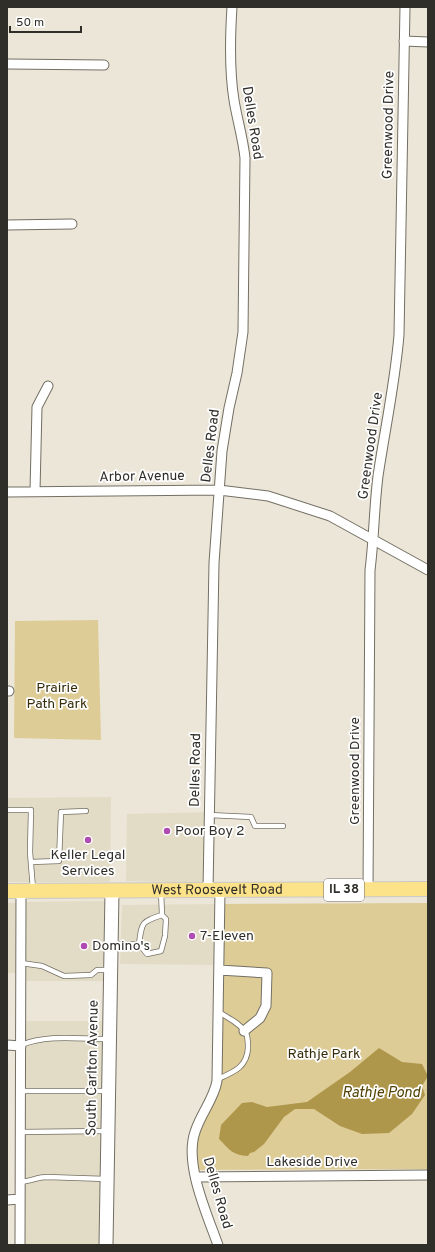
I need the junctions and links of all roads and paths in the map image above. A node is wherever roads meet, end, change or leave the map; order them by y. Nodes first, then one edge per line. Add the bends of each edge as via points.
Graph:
1 (232, 7) edge
2 (405, 7) edge
3 (404, 41) junction
4 (428, 42) edge
5 (7, 64) edge
6 (104, 65) dead end
7 (72, 224) dead end
8 (7, 225) edge
9 (48, 386) dead end
10 (220, 490) junction
11 (35, 491) junction
12 (7, 492) edge
13 (374, 540) junction
14 (428, 570) edge
15 (7, 810) edge
16 (86, 811) dead end
17 (209, 815) junction
18 (283, 826) dead end
19 (31, 862) junction
20 (428, 889) edge
21 (161, 890) junction
22 (214, 890) junction
23 (368, 890) junction
24 (20, 891) edge
25 (112, 891) junction
26 (162, 915) junction
27 (112, 944) junction
28 (139, 944) junction
29 (21, 963) junction
30 (111, 970) junction
31 (219, 970) junction
32 (219, 1012) junction
33 (244, 1031) junction
34 (110, 1039) junction
35 (7, 1045) edge
36 (21, 1046) junction
37 (218, 1079) junction
38 (21, 1091) junction
39 (109, 1091) junction
40 (108, 1131) junction
41 (20, 1132) junction
42 (428, 1175) edge
43 (196, 1177) junction
44 (108, 1179) junction
45 (20, 1182) junction
46 (7, 1200) edge
47 (20, 1200) junction
48 (20, 1245) edge
49 (106, 1245) edge
50 (218, 1245) edge

1 - 10 street, Delles Road via 231,79 245,158 244,312 240,353 222,452
2 - 3 street, Greenwood Drive
3 - 4 street
3 - 13 street, Greenwood Drive via 399,335 378,479
5 - 6 street
7 - 8 street
9 - 11 street via 37,407
10 - 11 street, Arbor Avenue
10 - 13 street, Arbor Avenue via 268,496 298,505 330,516
10 - 17 street, Delles Road via 212,616
11 - 12 street, Arbor Avenue
13 - 14 street, Arbor Avenue
13 - 23 street, Greenwood Drive via 370,570
15 - 19 lane via 31,810
16 - 19 lane via 61,812 58,861
17 - 18 lane via 251,817 255,826
17 - 22 street, Delles Road
19 - 24 lane
20 - 23 main road, West Roosevelt Road / IL 38
21 - 22 main road, West Roosevelt Road / IL 38
21 - 25 main road, West Roosevelt Road / IL 38
21 - 26 lane
22 - 23 main road, West Roosevelt Road / IL 38
22 - 31 street, Delles Road
24 - 25 main road, West Roosevelt Road / IL 38
24 - 29 street
25 - 27 street, South Carlton Avenue
26 - 28 lane via 147,920 142,925
26 - 28 lane via 166,919 161,951 147,954
27 - 28 lane
27 - 30 street, South Carlton Avenue
29 - 30 lane via 42,966 64,976 91,975 97,970
29 - 36 street
30 - 34 street, South Carlton Avenue
31 - 32 street, Delles Road
31 - 33 street via 267,972 266,1006 260,1018
32 - 33 lane
32 - 37 street, Delles Road
33 - 37 lane via 248,1044 245,1062 238,1069
34 - 36 lane via 45,1038
34 - 39 street, South Carlton Avenue
35 - 36 street
36 - 38 street
37 - 43 street, Delles Road via 216,1091 198,1120 193,1136 192,1162
38 - 39 lane
38 - 41 street
39 - 40 street, South Carlton Avenue
40 - 41 lane
40 - 44 street, South Carlton Avenue
41 - 45 street
42 - 43 street, Lakeside Drive
43 - 50 street, Delles Road
44 - 45 lane via 42,1177
44 - 49 street, South Carlton Avenue
45 - 47 street
46 - 47 street
47 - 48 street

